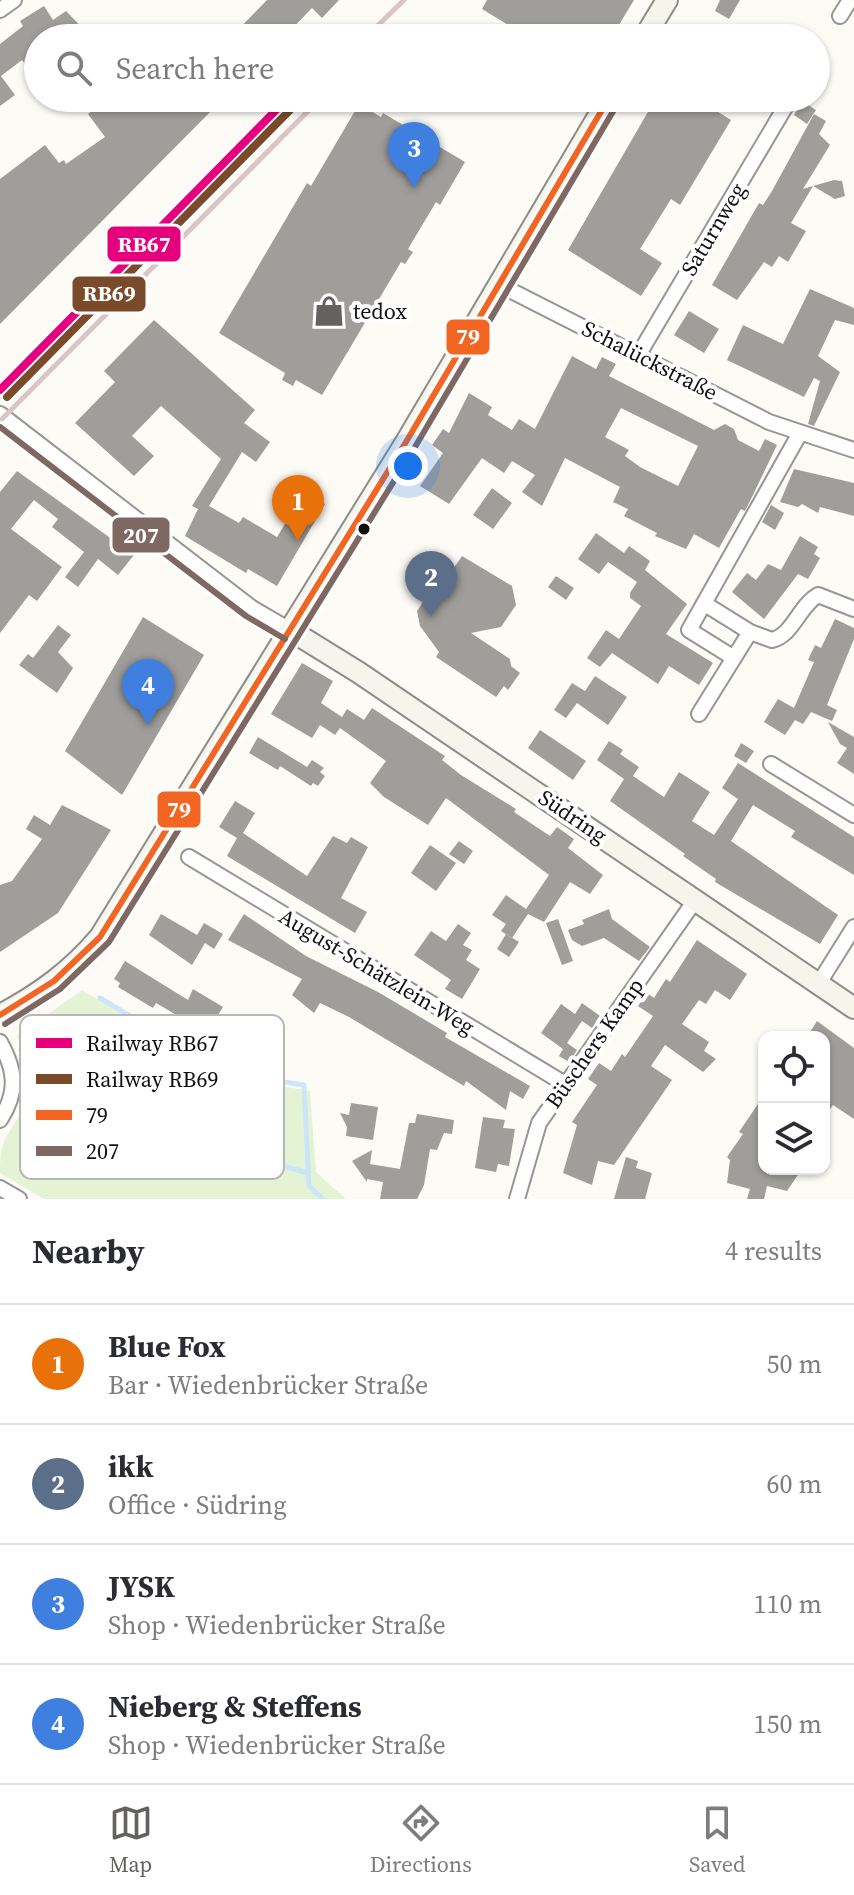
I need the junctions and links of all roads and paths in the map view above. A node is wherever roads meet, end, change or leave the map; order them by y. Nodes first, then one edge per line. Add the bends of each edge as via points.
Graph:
1 (14, 0) edge
2 (667, 0) edge
3 (850, 0) edge
4 (0, 10) edge
5 (840, 16) dead end
6 (652, 24) edge
7 (601, 112) edge
8 (782, 112) edge
9 (500, 285) junction
10 (639, 354) junction
11 (0, 414) edge
12 (800, 433) junction
13 (854, 450) edge
14 (705, 604) junction
15 (854, 609) edge
16 (290, 630) junction
17 (750, 632) junction
18 (734, 658) junction
19 (699, 714) dead end
20 (771, 764) dead end
21 (854, 815) edge
22 (189, 857) dead end
23 (696, 899) junction
24 (854, 927) edge
25 (819, 983) junction
26 (854, 1008) edge
27 (0, 1015) edge
28 (0, 1042) edge
29 (565, 1084) junction
30 (0, 1120) edge
31 (0, 1188) edge
32 (19, 1199) edge
33 (517, 1199) edge

1 - 4 street
2 - 6 street
3 - 5 street
7 - 9 street
8 - 10 street, Saturnweg
9 - 10 street, Schalückstraße
9 - 16 street
10 - 12 street, Schalückstraße
11 - 16 street via 239,598
12 - 13 street, Schalückstraße
12 - 14 street
14 - 17 street
14 - 18 street via 689,630
15 - 17 street via 818,595 779,638
16 - 23 street, Südring
16 - 27 street via 100,937 64,975
17 - 18 street
18 - 19 street
20 - 21 street
22 - 29 street, August-Schätzlein-Weg
23 - 25 street, Südring
23 - 29 street, Büschers Kamp
24 - 25 street
25 - 26 street, Südring
28 - 30 street via 15,1079 12,1102
29 - 33 street, Büschers Kamp via 539,1123
31 - 32 street

